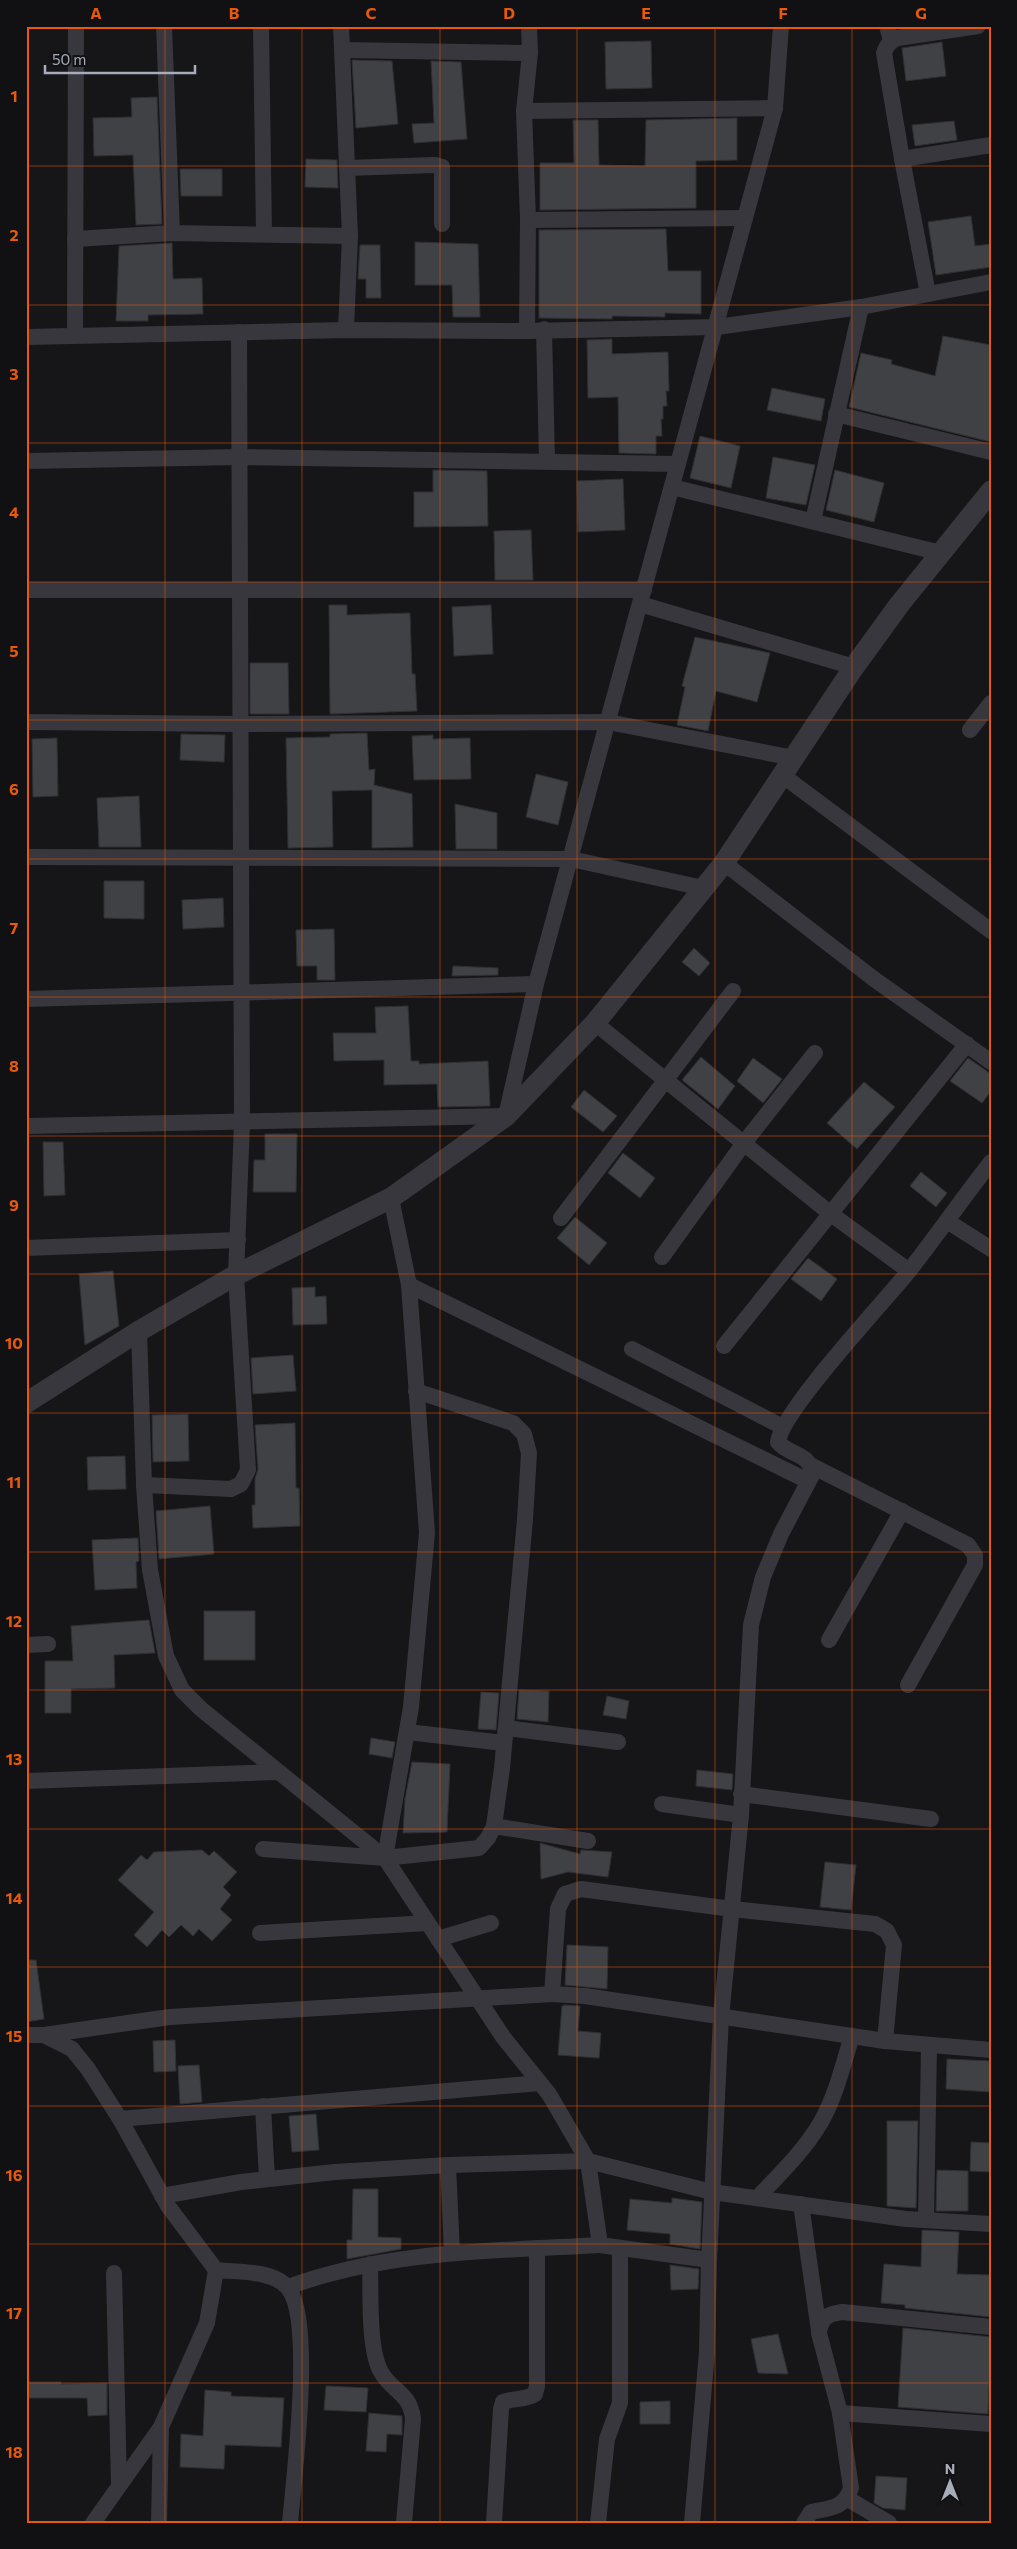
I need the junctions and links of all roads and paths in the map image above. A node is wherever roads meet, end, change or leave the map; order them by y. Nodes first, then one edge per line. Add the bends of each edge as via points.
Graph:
1 (76, 26) edge
2 (164, 26) edge
3 (261, 26) edge
4 (342, 26) edge
5 (529, 26) edge
6 (782, 26) edge
7 (978, 26) edge
8 (889, 34) edge
9 (343, 50) junction
10 (530, 53) junction
11 (775, 108) junction
12 (524, 111) junction
13 (991, 145) edge
14 (902, 159) junction
15 (347, 168) junction
16 (745, 218) junction
17 (528, 220) junction
18 (442, 224) dead end
19 (172, 233) junction
20 (264, 234) junction
21 (350, 236) junction
22 (75, 239) junction
23 (991, 282) edge
24 (928, 294) junction
25 (861, 307) junction
26 (717, 327) junction
27 (346, 330) junction
28 (544, 330) junction
29 (527, 331) junction
30 (239, 332) junction
31 (75, 336) junction
32 (26, 337) edge
33 (836, 414) junction
34 (991, 452) edge
35 (239, 457) junction
36 (26, 461) edge
37 (547, 461) junction
38 (678, 464) junction
39 (672, 487) junction
40 (988, 501) edge
41 (813, 521) junction
42 (941, 553) junction
43 (26, 590) edge
44 (240, 590) junction
45 (642, 597) junction
46 (854, 666) junction
47 (991, 704) edge
48 (26, 722) edge
49 (608, 722) junction
50 (240, 724) junction
51 (970, 730) dead end
52 (794, 758) junction
53 (782, 776) junction
54 (26, 857) edge
55 (241, 857) junction
56 (570, 859) junction
57 (724, 863) junction
58 (704, 888) junction
59 (991, 931) edge
60 (536, 984) junction
61 (733, 991) dead end
62 (241, 992) junction
63 (26, 999) edge
64 (595, 1023) junction
65 (967, 1044) junction
66 (815, 1053) dead end
67 (991, 1062) edge
68 (666, 1082) junction
69 (506, 1116) junction
70 (242, 1123) junction
71 (26, 1126) edge
72 (744, 1143) junction
73 (991, 1162) edge
74 (392, 1198) junction
75 (831, 1214) junction
76 (561, 1218) dead end
77 (946, 1220) junction
78 (238, 1240) junction
79 (26, 1248) edge
80 (991, 1249) edge
81 (662, 1257) dead end
82 (909, 1271) junction
83 (236, 1276) junction
84 (409, 1285) junction
85 (139, 1331) junction
86 (724, 1346) dead end
87 (632, 1349) dead end
88 (416, 1391) junction
89 (26, 1403) edge
90 (783, 1427) junction
91 (810, 1474) junction
92 (144, 1485) junction
93 (902, 1511) junction
94 (830, 1640) dead end
95 (48, 1644) dead end
96 (26, 1645) edge
97 (908, 1685) dead end
98 (407, 1732) junction
99 (505, 1736) junction
100 (618, 1742) dead end
101 (278, 1772) junction
102 (26, 1781) edge
103 (741, 1794) junction
104 (662, 1804) dead end
105 (741, 1815) junction
106 (931, 1819) dead end
107 (494, 1826) junction
108 (588, 1841) dead end
109 (263, 1849) dead end
110 (385, 1858) junction
111 (732, 1909) junction
112 (427, 1923) junction
113 (491, 1923) dead end
114 (260, 1934) dead end
115 (438, 1939) junction
116 (552, 1994) junction
117 (478, 2000) junction
118 (721, 2017) junction
119 (26, 2035) edge
120 (44, 2035) junction
121 (852, 2036) junction
122 (886, 2041) junction
123 (929, 2046) junction
124 (991, 2050) edge
125 (540, 2084) junction
126 (263, 2106) junction
127 (120, 2119) junction
128 (588, 2161) junction
129 (448, 2165) junction
130 (267, 2179) junction
131 (712, 2192) junction
132 (162, 2196) junction
133 (757, 2198) junction
134 (802, 2204) junction
135 (926, 2220) junction
136 (991, 2224) edge
137 (600, 2245) junction
138 (538, 2248) junction
139 (620, 2248) junction
140 (452, 2253) junction
141 (709, 2260) junction
142 (370, 2264) junction
143 (216, 2270) junction
144 (114, 2273) dead end
145 (288, 2287) junction
146 (991, 2326) edge
147 (819, 2333) junction
148 (840, 2413) junction
149 (991, 2424) edge
150 (160, 2427) junction
151 (120, 2486) junction
152 (848, 2499) junction
153 (93, 2523) edge
154 (160, 2523) edge
155 (290, 2523) edge
156 (404, 2523) edge
157 (494, 2523) edge
158 (598, 2523) edge
159 (692, 2523) edge
160 (804, 2523) edge
161 (889, 2523) edge

1 - 22 street
2 - 19 street
3 - 20 street
4 - 9 street
5 - 10 street
6 - 11 street
7 - 8 street
8 - 14 street via 884,53
9 - 10 street
9 - 15 street
10 - 12 street
11 - 12 street
11 - 16 street
12 - 17 street
13 - 14 street
14 - 24 street
15 - 18 street via 435,164 442,167
15 - 21 street
16 - 17 street
16 - 26 street
17 - 29 street
19 - 20 street
19 - 22 street
20 - 21 street
21 - 27 street
22 - 31 street
23 - 24 street
24 - 25 street
25 - 26 street
25 - 33 street
26 - 28 street
26 - 38 street
27 - 29 street
27 - 30 street
28 - 29 street
28 - 37 street
30 - 31 street
30 - 35 street
31 - 32 street
33 - 34 street
33 - 41 street
35 - 36 street
35 - 37 street
35 - 44 street
37 - 38 street
38 - 39 street
39 - 41 street
39 - 45 street
40 - 42 street
41 - 42 street
42 - 46 street
43 - 44 street
44 - 45 street
44 - 50 street
45 - 46 street
45 - 49 street
46 - 52 street
47 - 51 street
48 - 50 street
49 - 50 street
49 - 52 street
49 - 56 street
50 - 55 street
52 - 53 street
53 - 57 street
53 - 59 street
54 - 55 street
55 - 56 street
55 - 62 street
56 - 58 street
56 - 60 street
57 - 58 street
57 - 65 street via 874,979
58 - 64 street
60 - 62 street
60 - 69 street
61 - 68 street
62 - 63 street
62 - 70 street
64 - 68 street
64 - 69 street
65 - 67 street
65 - 75 street
66 - 72 street
68 - 72 street
68 - 76 street
69 - 70 street
69 - 74 street
70 - 71 street
70 - 78 street
72 - 75 street
72 - 81 street
73 - 77 street
74 - 83 street
74 - 84 street
75 - 82 street
75 - 86 street
77 - 80 street
77 - 82 street
78 - 79 street
78 - 83 street
82 - 90 street via 807,1393
83 - 85 street
83 - 92 street via 246,1478 230,1489
84 - 88 street
84 - 91 street
85 - 89 street
85 - 92 street
87 - 90 street
88 - 98 street via 427,1533
88 - 99 street via 513,1422 524,1434 528,1453 525,1520
90 - 91 street via 778,1442 808,1460
91 - 93 street
91 - 103 street via 763,1578 751,1626
92 - 101 street via 152,1579 166,1656 182,1690
93 - 94 street
93 - 97 street via 968,1545 975,1555 975,1565
95 - 96 street
98 - 99 street
98 - 110 street
99 - 100 street
99 - 107 street
101 - 102 street
101 - 110 street
103 - 105 street
103 - 106 street
104 - 105 street
105 - 111 street
107 - 108 street
107 - 110 street via 479,1848
109 - 110 street
110 - 112 street
111 - 116 street via 581,1889 565,1894 558,1909
111 - 118 street
111 - 122 street via 875,1924 887,1931 894,1945
112 - 114 street
112 - 115 street
113 - 115 street
115 - 117 street
116 - 117 street
116 - 118 street
117 - 120 street via 170,2017
117 - 125 street
118 - 121 street
118 - 131 street
119 - 120 street
120 - 127 street via 72,2049
121 - 122 street
121 - 133 street via 822,2121 797,2156
122 - 123 street
123 - 124 street
123 - 135 street
125 - 126 street
125 - 128 street
126 - 127 street
126 - 130 street
127 - 132 street
128 - 129 street
128 - 131 street
128 - 137 street
129 - 130 street
129 - 140 street
130 - 132 street
131 - 133 street
131 - 141 street
132 - 143 street
133 - 134 street
134 - 135 street
134 - 147 street
135 - 136 street
137 - 138 street
137 - 139 street
138 - 140 street
138 - 157 street via 535,2394 503,2402 500,2409
139 - 141 street
139 - 158 street via 620,2403 608,2439
140 - 142 street
141 - 159 street via 707,2352
142 - 145 street via 320,2275
142 - 156 street via 375,2356 381,2372 412,2406
143 - 145 street via 271,2277
143 - 150 street via 207,2322
144 - 151 street
145 - 155 street via 297,2303 301,2326
146 - 147 street via 842,2312 828,2314 820,2322
147 - 148 street
148 - 149 street
148 - 152 street via 851,2488
150 - 151 street
150 - 154 street
151 - 153 street
152 - 160 street via 840,2505 811,2512
152 - 161 street

